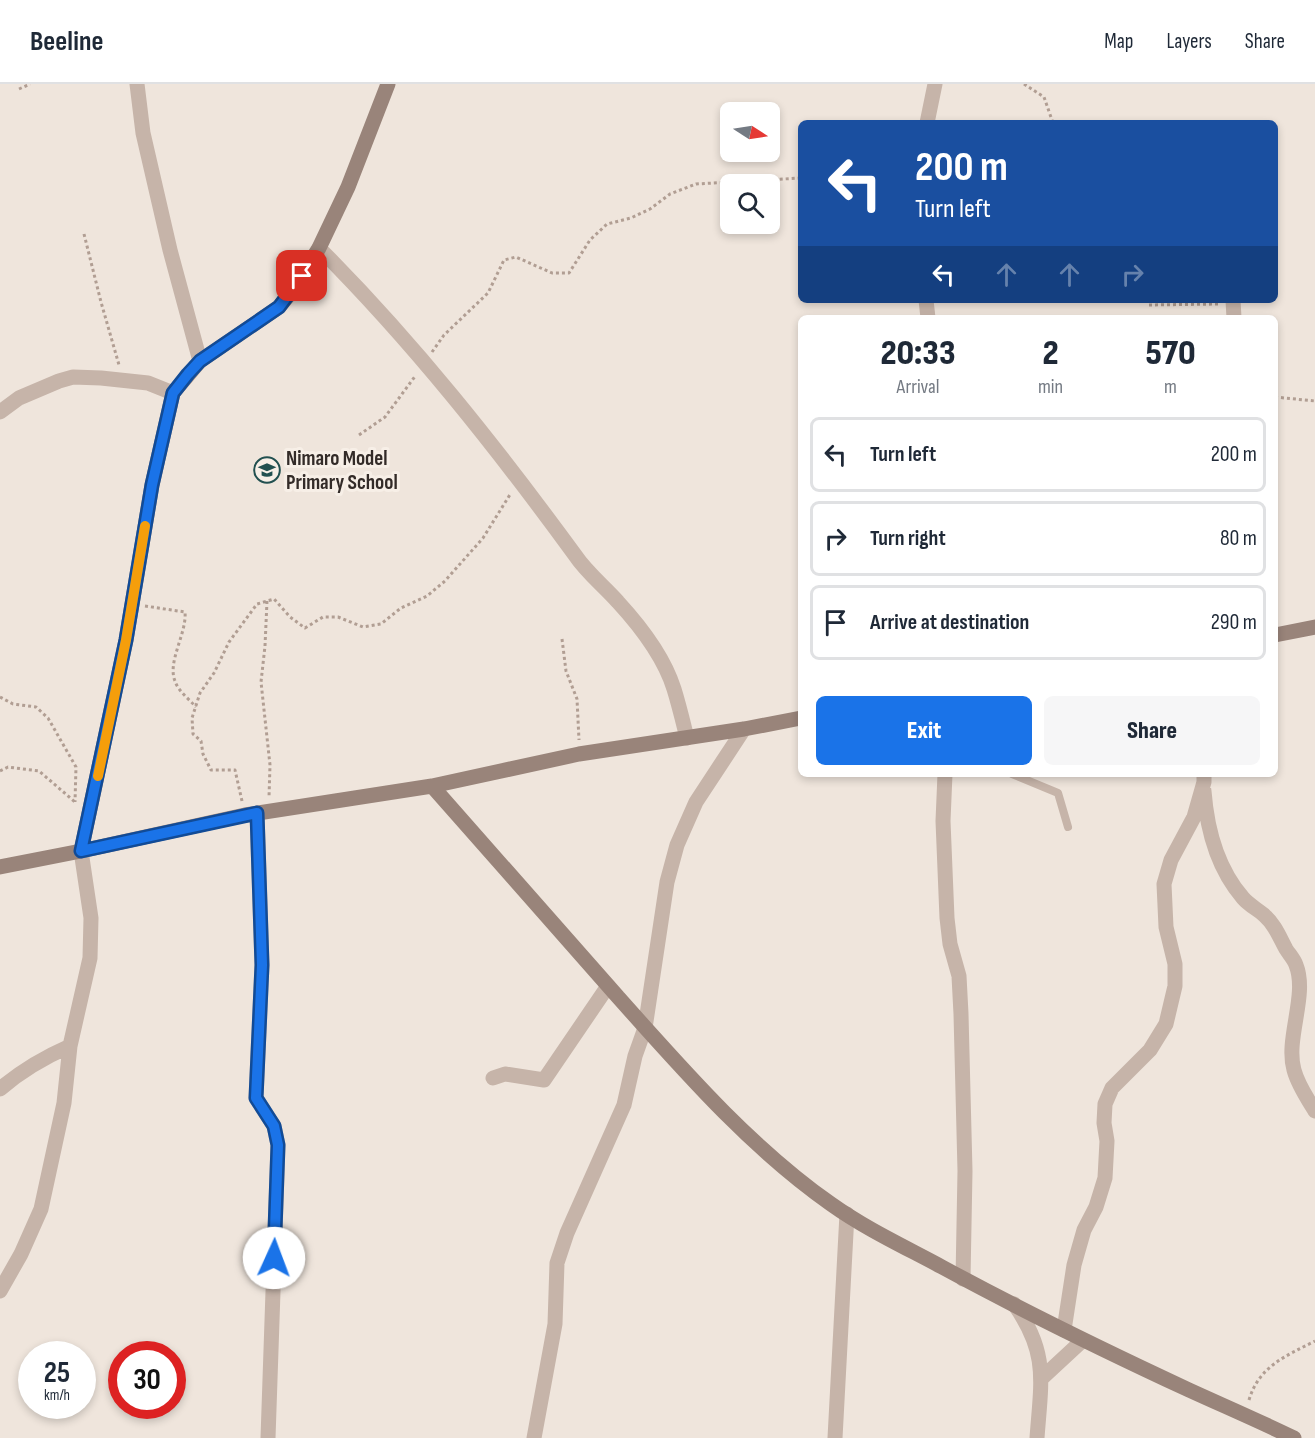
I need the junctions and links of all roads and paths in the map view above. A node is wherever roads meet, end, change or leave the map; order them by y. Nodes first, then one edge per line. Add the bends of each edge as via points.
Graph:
1 (30, 84) edge
2 (137, 84) edge
3 (388, 84) edge
4 (935, 84) edge
5 (1024, 84) edge
6 (19, 89) dead end
7 (928, 120) edge
8 (1052, 120) edge
9 (798, 178) edge
10 (84, 234) dead end
11 (319, 248) junction
12 (504, 260) dead end
13 (1149, 305) dead end
14 (1234, 307) edge
15 (200, 361) junction
16 (126, 380) junction
17 (173, 393) junction
18 (1278, 397) edge
19 (1315, 401) edge
20 (0, 412) edge
21 (519, 479) junction
22 (267, 601) junction
23 (132, 603) junction
24 (1315, 627) edge
25 (1278, 634) edge
26 (562, 639) dead end
27 (0, 697) edge
28 (196, 707) junction
29 (798, 719) edge
30 (744, 729) junction
31 (687, 738) junction
32 (579, 754) junction
33 (0, 771) edge
34 (945, 777) edge
35 (1019, 777) edge
36 (1204, 778) edge
37 (432, 786) junction
38 (75, 803) junction
39 (90, 812) junction
40 (257, 813) junction
41 (1068, 827) dead end
42 (81, 851) junction
43 (0, 867) edge
44 (608, 986) junction
45 (645, 1028) junction
46 (70, 1046) junction
47 (493, 1078) dead end
48 (0, 1089) edge
49 (1315, 1111) edge
50 (847, 1214) junction
51 (963, 1279) junction
52 (0, 1290) edge
53 (1014, 1304) junction
54 (1064, 1330) junction
55 (1083, 1340) junction
56 (1315, 1341) edge
57 (1042, 1378) junction
58 (1246, 1414) junction
59 (268, 1438) edge
60 (534, 1438) edge
61 (835, 1438) edge
62 (1037, 1438) edge
63 (1294, 1438) edge

1 - 6 path
2 - 15 street via 143,134
3 - 11 street via 348,187
4 - 7 street
5 - 8 path via 1044,97
9 - 12 path via 696,184 670,194 631,218 607,224 590,240 569,273 552,273 516,256
10 - 16 path via 116,357
11 - 15 street via 279,307
11 - 21 street via 426,362
13 - 14 path
15 - 17 street
16 - 17 street
16 - 20 street via 73,377 19,399
17 - 23 street
18 - 19 path
21 - 22 path via 483,538 444,581 381,624 363,627 338,617 323,617 305,628 274,599
21 - 31 street via 588,573 640,627 674,688
22 - 28 path via 257,604 229,642
22 - 40 path via 261,682 270,765
23 - 28 path via 185,612 174,681
23 - 39 street
24 - 25 street
26 - 32 path via 566,671 577,699
27 - 38 path via 13,704 36,707 48,718 76,767
28 - 40 path via 192,718 194,734 201,741 211,770 235,770
29 - 30 street
30 - 31 street
30 - 45 street via 696,802 677,845 667,882
31 - 32 street
32 - 37 street
33 - 38 path via 8,767 39,771
34 - 51 street via 947,918 959,976 961,1014
35 - 41 lane via 1058,793
36 - 49 street via 1206,817 1226,876 1244,900 1276,927 1296,965 1299,979 1293,1069
36 - 54 street via 1194,817 1171,860 1164,884 1175,986 1166,1024 1150,1050 1112,1088 1105,1104 1105,1178 1074,1265
37 - 40 street
37 - 44 street
38 - 39 path
39 - 42 street
40 - 42 street
40 - 59 street via 262,965 256,1098 274,1126 278,1145
42 - 43 street
42 - 46 street via 91,918 90,958
44 - 45 street
44 - 47 street via 544,1080 505,1074
45 - 50 street via 772,1159
45 - 60 street via 624,1105 557,1263 555,1324
46 - 48 street
46 - 52 street via 64,1103 41,1209
50 - 51 street
50 - 61 street
51 - 53 street
53 - 54 street
53 - 57 street via 1028,1324 1039,1353
54 - 55 street
55 - 57 street
55 - 58 street
56 - 58 path via 1269,1366 1252,1389
57 - 62 street
58 - 63 street

